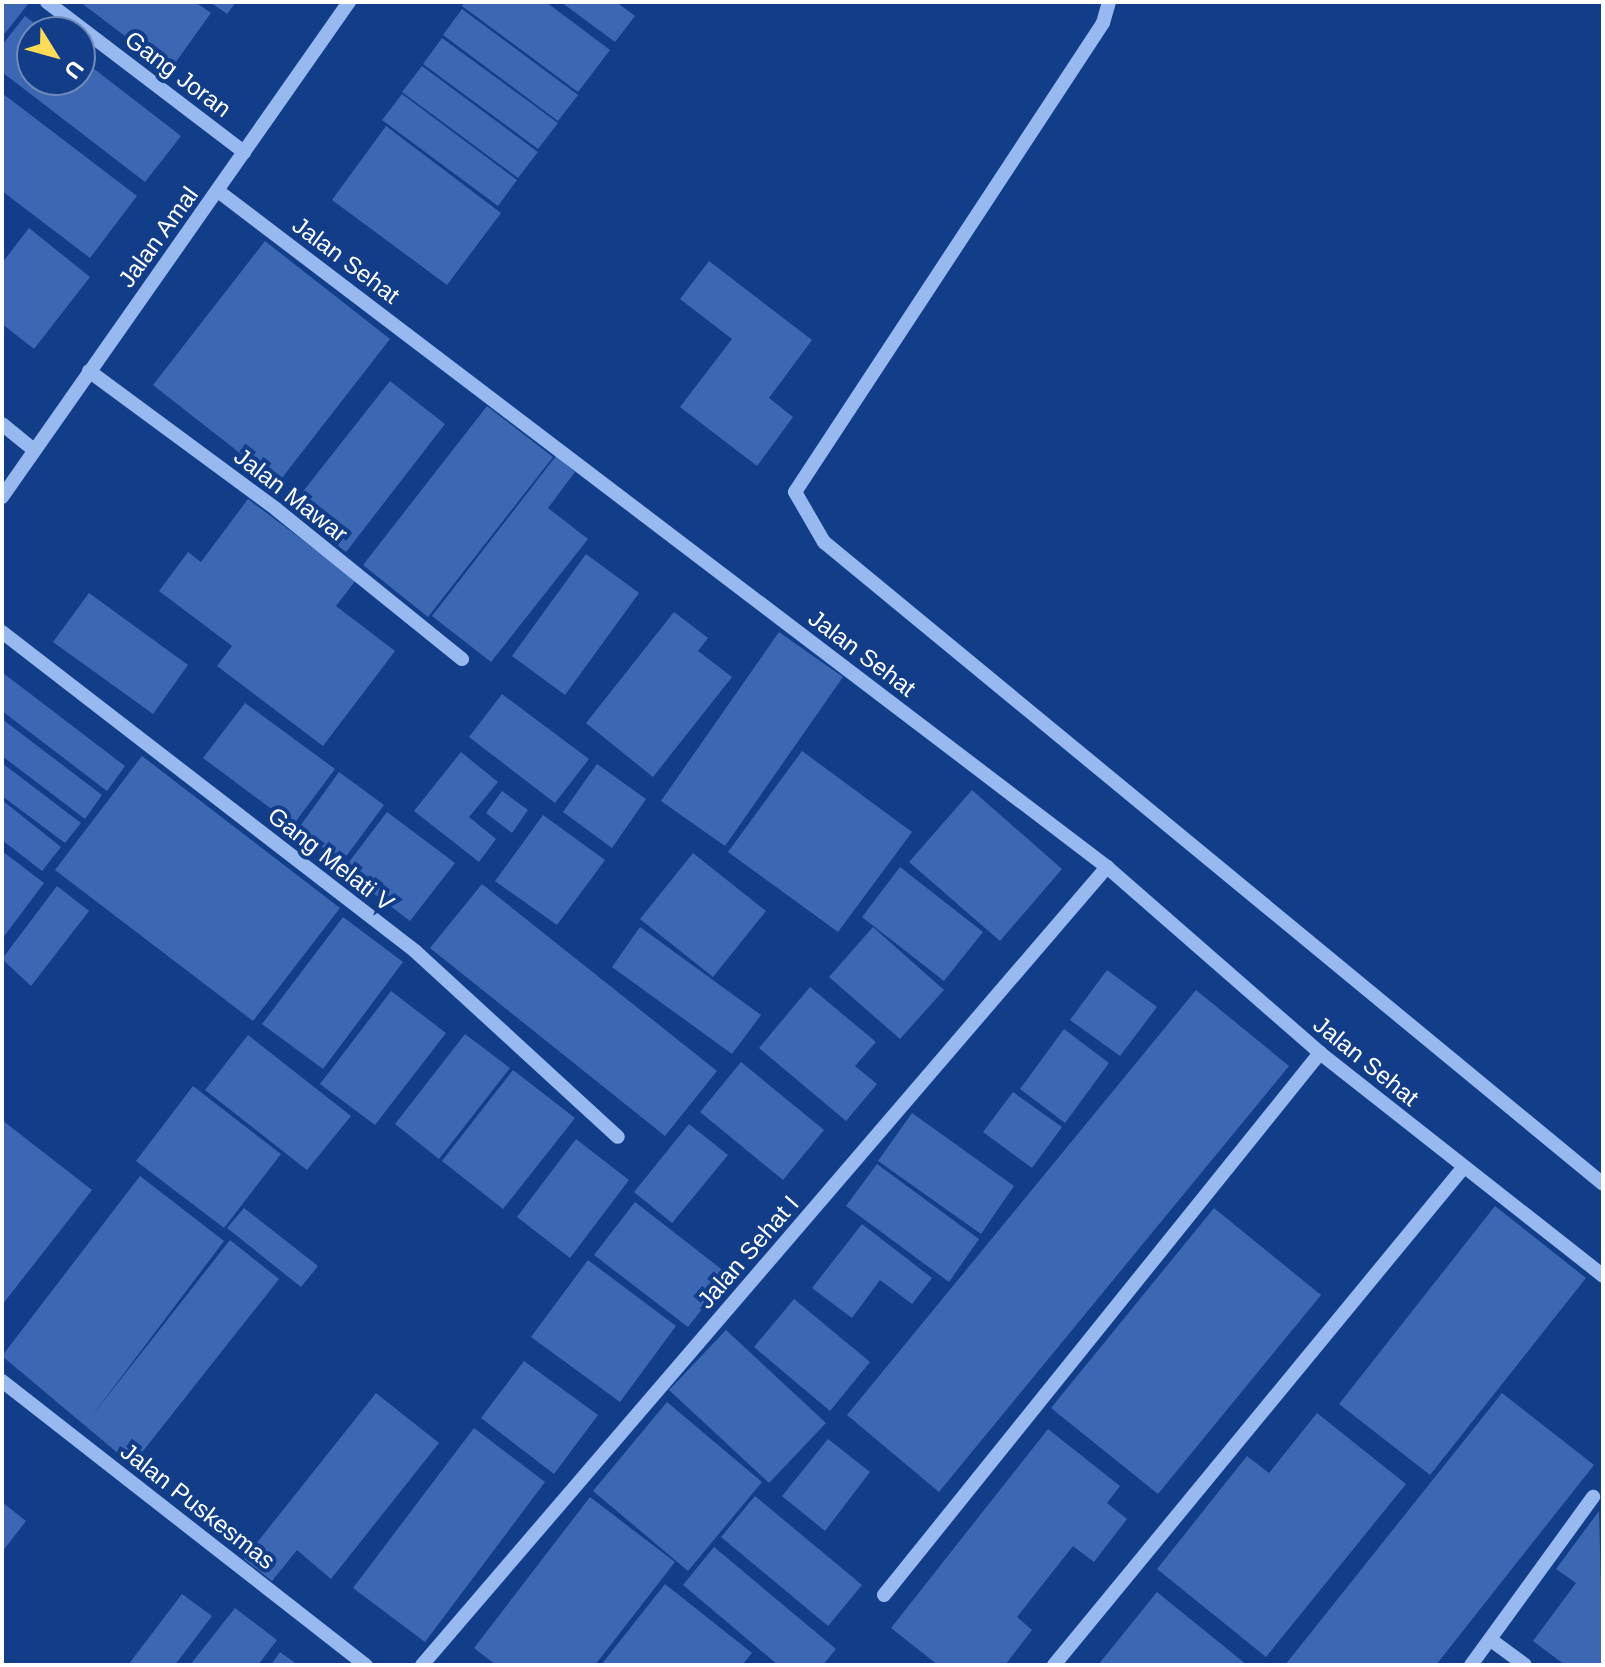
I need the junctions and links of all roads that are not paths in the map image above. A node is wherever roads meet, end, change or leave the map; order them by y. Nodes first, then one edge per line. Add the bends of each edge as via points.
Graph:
1 (47, 2) edge
2 (349, 2) edge
3 (1109, 2) edge
4 (244, 152) junction
5 (218, 191) junction
6 (89, 371) junction
7 (2, 424) edge
8 (34, 450) junction
9 (2, 497) edge
10 (2, 632) edge
11 (462, 659) dead end
12 (1107, 867) junction
13 (1320, 1053) junction
14 (618, 1137) dead end
15 (1463, 1168) junction
16 (1603, 1184) edge
17 (1603, 1276) edge
18 (2, 1381) edge
19 (1593, 1497) dead end
20 (884, 1595) dead end
21 (1491, 1640) junction
22 (366, 1665) edge
23 (422, 1665) edge
24 (1054, 1665) edge
25 (1471, 1665) edge
26 (1525, 1665) edge

1 - 4 street, Gang Joran
2 - 4 street, Jalan Amal
3 - 16 street via 1103,23 795,492 824,542
4 - 5 street, Jalan Amal
5 - 6 street, Jalan Amal
5 - 12 street, Jalan Sehat
6 - 8 street, Jalan Amal
6 - 11 street, Jalan Mawar via 276,509
7 - 8 street
8 - 9 street, Jalan Amal
10 - 14 street, Gang Melati V via 415,951
12 - 13 street, Jalan Sehat
12 - 23 street, Jalan Sehat I
13 - 15 street, Jalan Sehat
13 - 20 street
15 - 17 street, Jalan Sehat
15 - 24 street
18 - 22 street, Jalan Puskesmas
19 - 21 street
21 - 25 street
21 - 26 street

